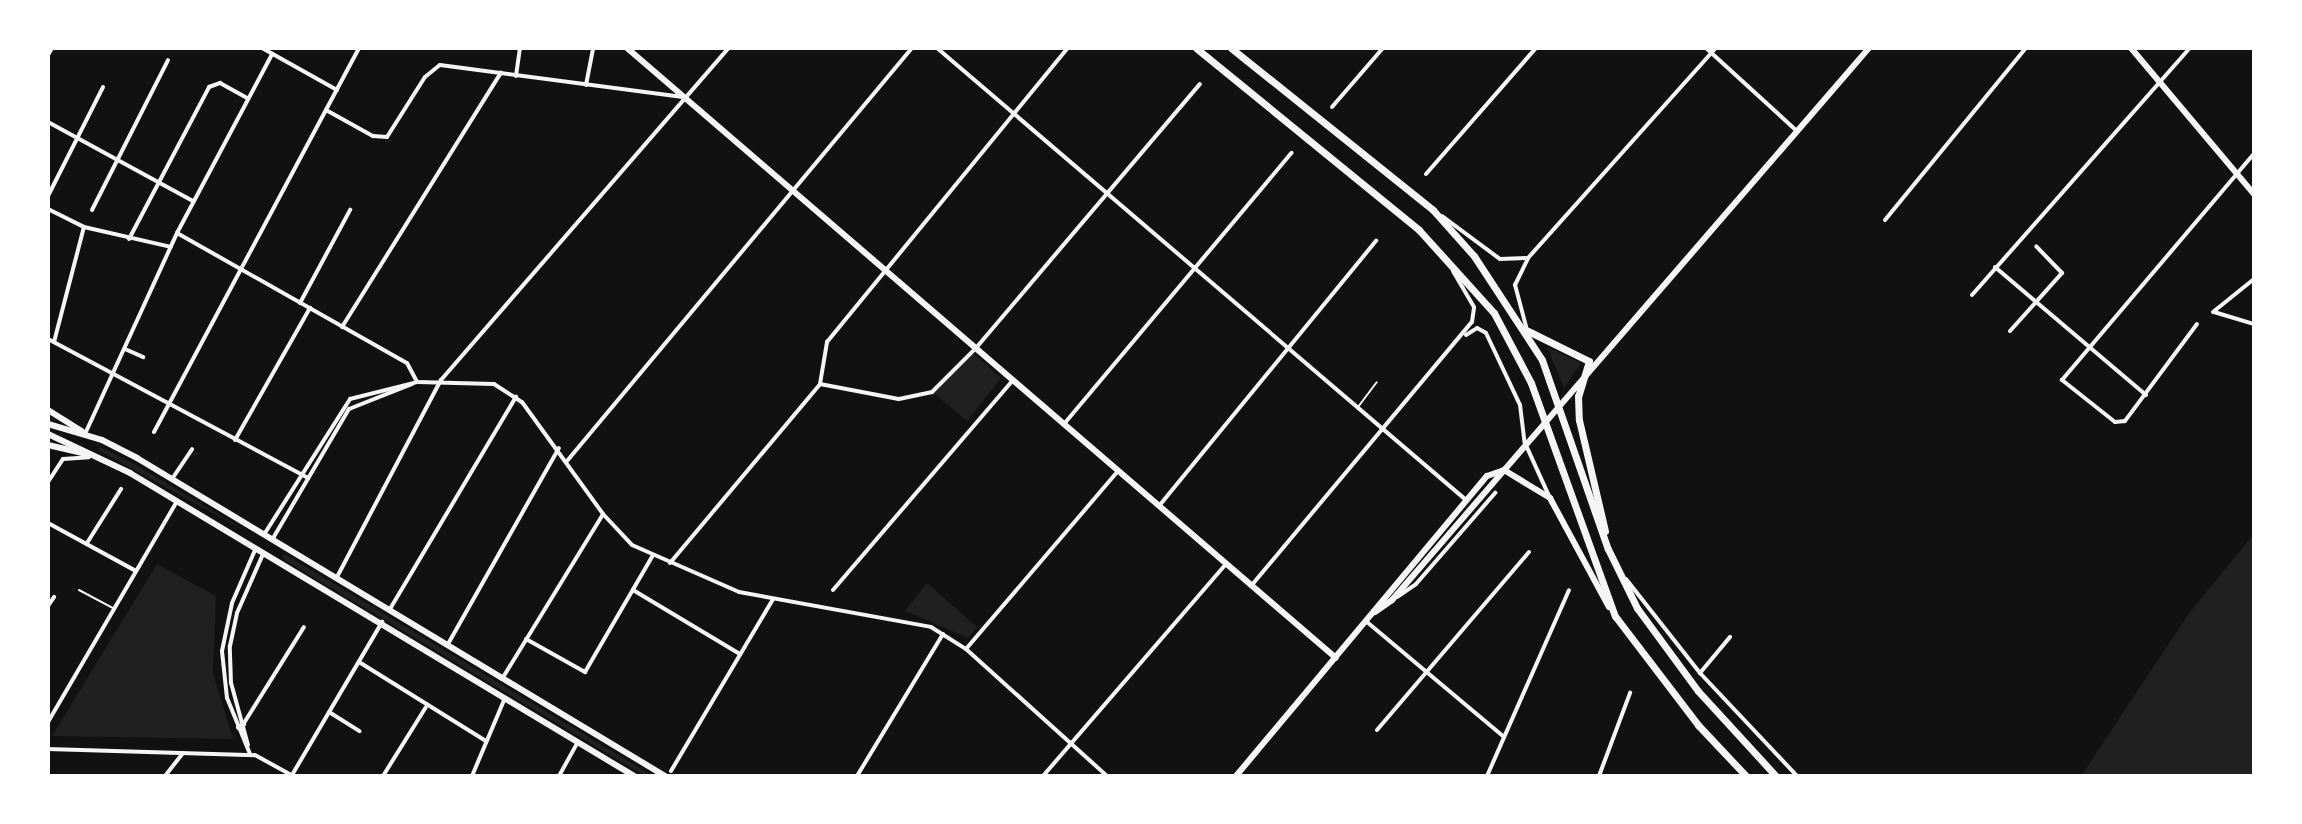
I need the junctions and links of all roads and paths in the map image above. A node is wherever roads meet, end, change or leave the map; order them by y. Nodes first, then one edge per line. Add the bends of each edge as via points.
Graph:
1 (52, 48) edge
2 (262, 48) edge
3 (359, 48) edge
4 (520, 48) edge
5 (593, 48) edge
6 (627, 48) edge
7 (729, 48) edge
8 (912, 48) edge
9 (937, 48) edge
10 (1068, 48) edge
11 (1196, 48) edge
12 (1231, 48) edge
13 (1383, 48) edge
14 (1536, 48) edge
15 (1706, 48) edge
16 (1716, 48) edge
17 (1869, 48) edge
18 (2026, 48) edge
19 (2131, 48) edge
20 (2190, 48) edge
21 (1711, 53) junction
22 (272, 54) junction
23 (48, 55) edge
24 (168, 60) dead end
25 (501, 73) junction
26 (516, 76) junction
27 (2159, 83) junction
28 (1200, 84) dead end
29 (586, 85) junction
30 (103, 87) dead end
31 (337, 90) junction
32 (247, 98) junction
33 (687, 98) junction
34 (1332, 107) dead end
35 (326, 110) junction
36 (1014, 114) junction
37 (48, 122) edge
38 (1797, 131) junction
39 (77, 138) junction
40 (1291, 153) dead end
41 (2254, 154) edge
42 (117, 160) junction
43 (1426, 174) dead end
44 (2237, 174) junction
45 (159, 183) junction
46 (795, 191) junction
47 (1107, 193) junction
48 (2254, 194) edge
49 (48, 196) edge
50 (193, 201) junction
51 (48, 209) edge
52 (92, 210) dead end
53 (350, 210) dead end
54 (1433, 210) junction
55 (1885, 220) dead end
56 (84, 227) junction
57 (177, 233) junction
58 (129, 239) junction
59 (1376, 241) dead end
60 (2036, 246) dead end
61 (171, 247) junction
62 (1528, 258) junction
63 (1450, 262) junction
64 (1995, 267) junction
65 (1194, 268) junction
66 (885, 269) junction
67 (242, 270) junction
68 (2254, 279) edge
69 (1972, 295) dead end
70 (2036, 301) junction
71 (300, 303) junction
72 (310, 308) junction
73 (2197, 324) dead end
74 (2254, 324) edge
75 (342, 327) junction
76 (1527, 330) junction
77 (2010, 331) dead end
78 (1460, 339) junction
79 (51, 340) edge
80 (2090, 345) junction
81 (976, 348) junction
82 (1288, 348) junction
83 (125, 349) junction
84 (143, 357) dead end
85 (112, 374) junction
86 (441, 380) junction
87 (1013, 380) junction
88 (417, 382) junction
89 (1377, 382) dead end
90 (820, 384) junction
91 (2146, 396) junction
92 (516, 397) junction
93 (171, 406) junction
94 (1358, 407) junction
95 (48, 410) edge
96 (48, 424) edge
97 (1064, 424) junction
98 (1383, 429) junction
99 (154, 432) dead end
100 (48, 434) edge
101 (85, 434) junction
102 (235, 440) junction
103 (48, 445) edge
104 (559, 448) junction
105 (192, 449) dead end
106 (103, 458) junction
107 (567, 461) junction
108 (1118, 471) junction
109 (300, 474) junction
110 (308, 478) junction
111 (1488, 478) junction
112 (172, 479) junction
113 (48, 482) edge
114 (121, 489) dead end
115 (1495, 493) dead end
116 (1550, 498) junction
117 (1466, 500) junction
118 (177, 501) junction
119 (1159, 506) junction
120 (603, 514) junction
121 (48, 523) edge
122 (264, 535) junction
123 (272, 540) junction
124 (87, 543) junction
125 (256, 547) junction
126 (1608, 549) junction
127 (264, 552) junction
128 (1529, 552) dead end
129 (653, 555) junction
130 (670, 563) junction
131 (1226, 564) junction
132 (136, 571) junction
133 (1621, 575) junction
134 (336, 580) junction
135 (1251, 586) junction
136 (79, 590) dead end
137 (633, 590) junction
138 (833, 590) dead end
139 (1569, 590) dead end
140 (54, 597) dead end
141 (773, 599) junction
142 (1392, 600) junction
143 (48, 606) edge
144 (114, 609) junction
145 (389, 611) junction
146 (1375, 612) junction
147 (1615, 616) junction
148 (383, 622) junction
149 (1367, 622) junction
150 (304, 627) dead end
151 (943, 633) junction
152 (1730, 637) dead end
153 (526, 639) junction
154 (447, 646) junction
155 (966, 649) junction
156 (740, 654) junction
157 (1336, 658) junction
158 (359, 662) junction
159 (1427, 673) junction
160 (1700, 673) junction
161 (502, 679) junction
162 (1630, 693) dead end
163 (505, 698) junction
164 (427, 706) junction
165 (329, 712) junction
166 (48, 722) edge
167 (240, 725) junction
168 (1377, 730) dead end
169 (359, 731) dead end
170 (1503, 737) junction
171 (486, 741) junction
172 (1073, 741) junction
173 (578, 742) junction
174 (48, 749) edge
175 (183, 753) junction
176 (250, 755) junction
177 (668, 774) edge
178 (165, 776) edge
179 (292, 776) edge
180 (383, 776) edge
181 (472, 776) edge
182 (559, 776) edge
183 (634, 776) edge
184 (857, 776) edge
185 (1043, 776) edge
186 (1107, 776) edge
187 (1236, 776) edge
188 (1487, 776) edge
189 (1599, 776) edge
190 (1746, 776) edge
191 (1776, 776) edge
192 (1797, 776) edge

1 - 23 street
2 - 22 street
3 - 31 street
4 - 26 street
5 - 29 street
6 - 33 main road
7 - 33 street
8 - 46 street
9 - 36 street
10 - 36 street
11 - 63 highway via 1419,230
12 - 54 highway
13 - 34 street
14 - 43 street
15 - 21 street
16 - 21 street
17 - 38 main road
18 - 55 street
19 - 27 main road
20 - 27 street
21 - 38 street
21 - 62 street
22 - 31 street
22 - 32 street
24 - 42 street
25 - 26 street
25 - 35 street via 440,65 425,77 387,137 373,136
25 - 75 street
26 - 29 street
27 - 44 main road
27 - 64 street
28 - 47 street
29 - 33 street
30 - 39 street
31 - 35 street
32 - 45 street via 220,83 209,87
32 - 50 street
33 - 46 main road
33 - 86 street
35 - 67 street
36 - 47 street
36 - 66 street
37 - 39 street
38 - 111 main road
39 - 42 street
39 - 49 street
40 - 65 street
41 - 44 street
42 - 45 street
42 - 52 street
44 - 48 main road
44 - 80 street
45 - 50 street
45 - 58 street
46 - 66 main road
46 - 107 street
47 - 65 street
47 - 81 street
50 - 57 street
51 - 56 street
53 - 71 street
54 - 62 street via 1500,259
54 - 76 highway via 1458,235
56 - 58 street
56 - 79 street
57 - 61 street
57 - 67 street
58 - 61 street
59 - 82 street
60 - 70 street via 2062,270
61 - 83 street
62 - 76 street via 1515,285
63 - 78 street via 1474,307
63 - 147 highway via 1494,313 1519,357
64 - 69 street
64 - 70 street
65 - 82 street
65 - 97 street
66 - 81 main road
66 - 90 street via 827,342
67 - 71 street
67 - 93 street
68 - 74 street via 2213,312
70 - 77 street
70 - 80 street
71 - 72 street
72 - 75 street
72 - 102 street
73 - 91 street
75 - 88 street via 407,363
76 - 126 highway via 1553,385
76 - 126 highway via 1557,350 1589,361 1578,396 1579,420
78 - 98 street
78 - 116 street via 1477,328 1486,333 1523,411 1525,443
79 - 85 street
80 - 91 street
80 - 91 street via 2062,380 2120,423
81 - 87 main road
81 - 90 street via 932,392 912,399
82 - 94 street
82 - 119 street
83 - 84 street
83 - 85 street
85 - 93 street
85 - 101 street
86 - 88 street
86 - 92 street via 483,381
86 - 134 street
87 - 97 main road
87 - 138 street
88 - 109 street via 350,399
88 - 110 street via 349,409
89 - 94 lane
90 - 130 street
92 - 104 street
92 - 145 street
93 - 99 street
93 - 102 street
94 - 98 street
95 - 101 main road
96 - 101 main road
97 - 108 main road
98 - 117 street
98 - 135 street
100 - 106 main road
101 - 112 main road
102 - 109 street
103 - 106 main road
104 - 107 street
104 - 154 street
105 - 112 street
106 - 113 street via 63,459
106 - 118 main road
107 - 120 street
108 - 119 main road
108 - 155 street
109 - 110 street
109 - 122 street
110 - 123 street
111 - 116 main road via 1504,470
111 - 117 main road
111 - 142 main road
112 - 122 main road
114 - 124 street
115 - 142 street via 1416,584
116 - 147 main road
117 - 146 main road
118 - 125 main road
118 - 132 street
119 - 131 main road
120 - 129 street via 626,541
120 - 153 street
121 - 124 street
122 - 123 main road
122 - 125 main road
123 - 127 main road
123 - 134 main road
124 - 132 street
125 - 127 main road
125 - 167 street via 237,586 223,638 225,690
126 - 133 highway
127 - 148 main road
127 - 167 street via 237,613 230,646
128 - 159 street
129 - 130 street
129 - 137 street
130 - 141 street via 718,586
131 - 135 main road
131 - 172 street
132 - 144 street
133 - 160 street
133 - 191 highway via 1637,608 1690,681
134 - 145 main road
135 - 157 main road
136 - 144 lane
137 - 153 street via 585,672
137 - 156 street
139 - 170 street
140 - 143 street
141 - 151 street via 906,619
141 - 156 street
142 - 146 main road
144 - 166 street
145 - 154 main road
146 - 149 main road
147 - 190 highway via 1698,725
148 - 158 street
148 - 163 main road
149 - 157 main road
149 - 159 street
150 - 167 street
151 - 155 street
151 - 184 street
152 - 160 street
153 - 161 street
154 - 161 main road
155 - 172 street
156 - 177 street
157 - 187 main road
158 - 164 street
158 - 165 street
159 - 168 street
159 - 170 street
160 - 192 street
161 - 177 main road
162 - 189 street
163 - 171 street
163 - 173 main road
164 - 171 street
164 - 180 street
165 - 169 street
165 - 179 street
167 - 176 street
170 - 188 street
171 - 181 street
172 - 185 street
172 - 186 street
173 - 182 street
173 - 183 main road
174 - 175 street
175 - 176 street
175 - 178 street
176 - 179 street

